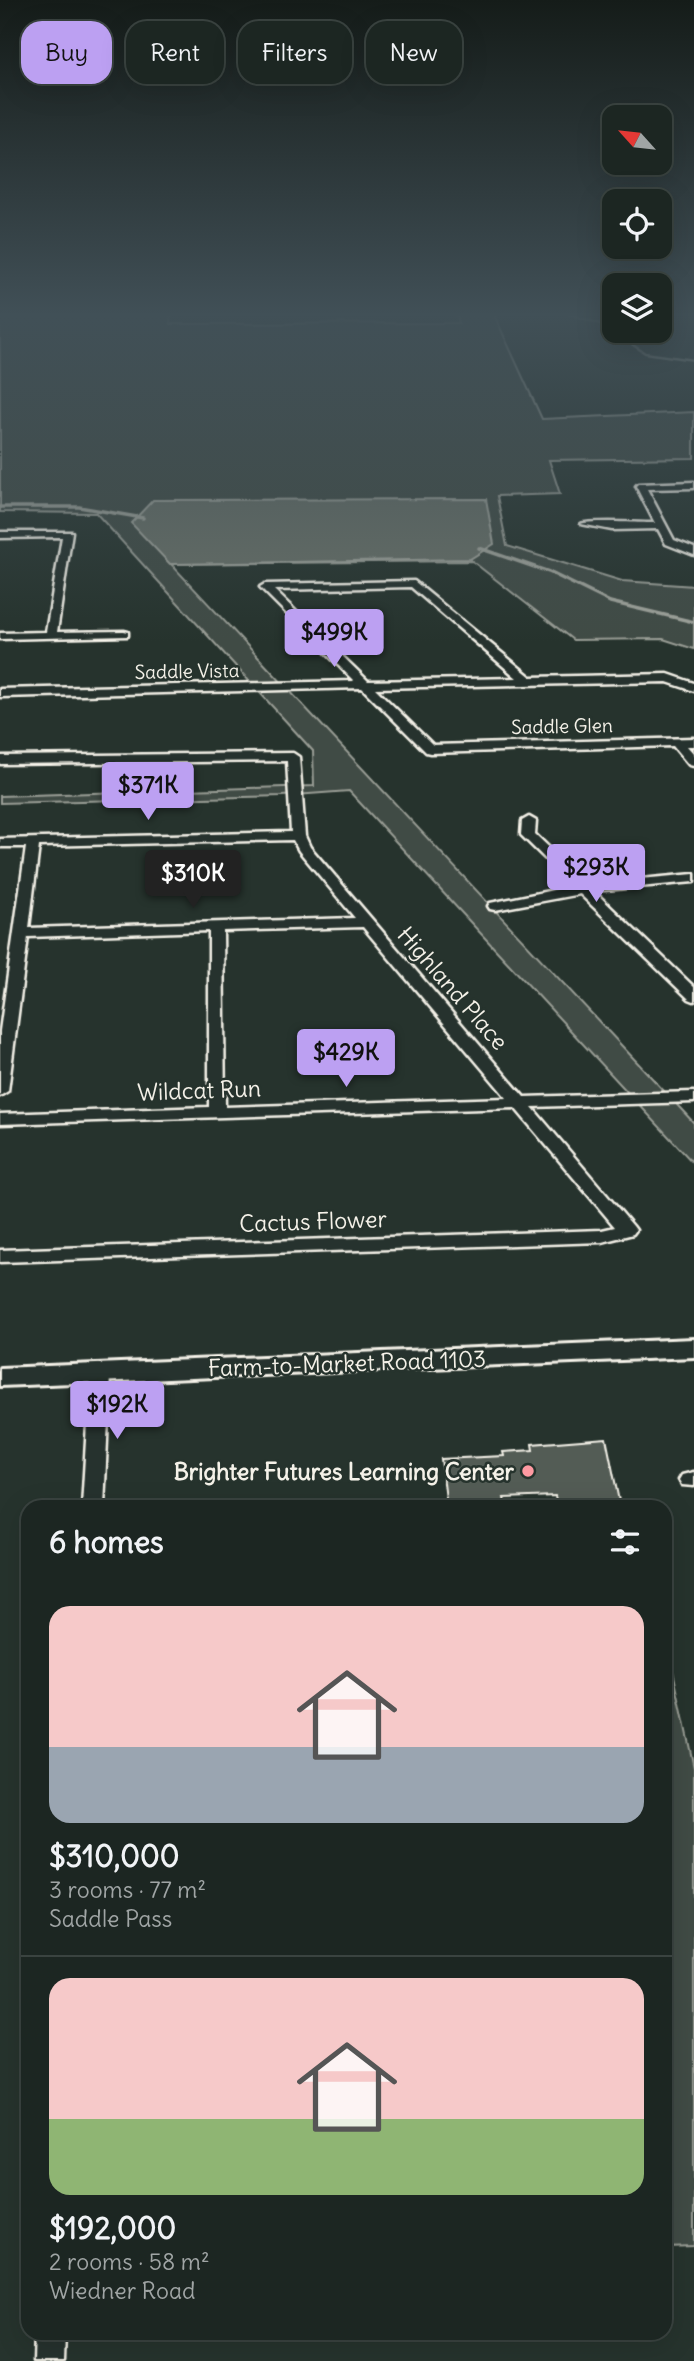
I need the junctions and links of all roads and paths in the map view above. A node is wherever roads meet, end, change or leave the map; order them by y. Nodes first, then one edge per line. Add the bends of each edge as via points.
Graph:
1 (694, 485) edge
2 (586, 524) dead end
3 (660, 526) junction
4 (0, 535) edge
5 (694, 552) edge
6 (124, 634) dead end
7 (51, 635) junction
8 (0, 636) edge
9 (528, 681) junction
10 (366, 685) junction
11 (694, 687) edge
12 (0, 693) edge
13 (694, 742) edge
14 (677, 743) junction
15 (0, 760) edge
16 (694, 762) edge
17 (529, 821) dead end
18 (298, 835) junction
19 (33, 842) junction
20 (0, 843) edge
21 (694, 878) edge
22 (582, 888) junction
23 (495, 906) dead end
24 (367, 922) junction
25 (216, 927) junction
26 (20, 933) junction
27 (694, 996) edge
28 (0, 1091) edge
29 (694, 1097) edge
30 (520, 1102) junction
31 (217, 1112) junction
32 (0, 1119) edge
33 (626, 1230) joint
34 (0, 1255) edge
35 (694, 1348) edge
36 (100, 1374) junction
37 (0, 1377) edge
38 (93, 1500) edge
39 (50, 2340) edge
40 (49, 2361) edge

1 - 3 street via 641,486
2 - 3 street
3 - 5 street via 675,546
4 - 7 street via 68,534
6 - 7 street
7 - 8 street
9 - 10 street, Saddle Vista
9 - 10 street via 414,584 265,587
9 - 11 street, Saddle Vista via 668,678
10 - 12 street, Saddle Vista
10 - 14 street, Saddle Glen via 430,749
13 - 14 street, Saddle Glen
14 - 16 street
15 - 18 street via 293,757
17 - 22 street via 528,835
18 - 19 street
18 - 24 street, Highland Place
19 - 20 street
19 - 26 street
21 - 22 street
22 - 23 street
22 - 27 street
24 - 25 street
24 - 30 street, Highland Place
25 - 26 street
25 - 31 street
26 - 28 street
29 - 30 street, Wildcat Run
30 - 31 street, Wildcat Run
30 - 33 street, Highland Place
31 - 32 street, Wildcat Run
33 - 34 street, Cactus Flower via 602,1236
35 - 36 main road, Farm-to-Market Road 1103
36 - 37 main road, Farm-to-Market Road 1103
36 - 38 street
39 - 40 street

